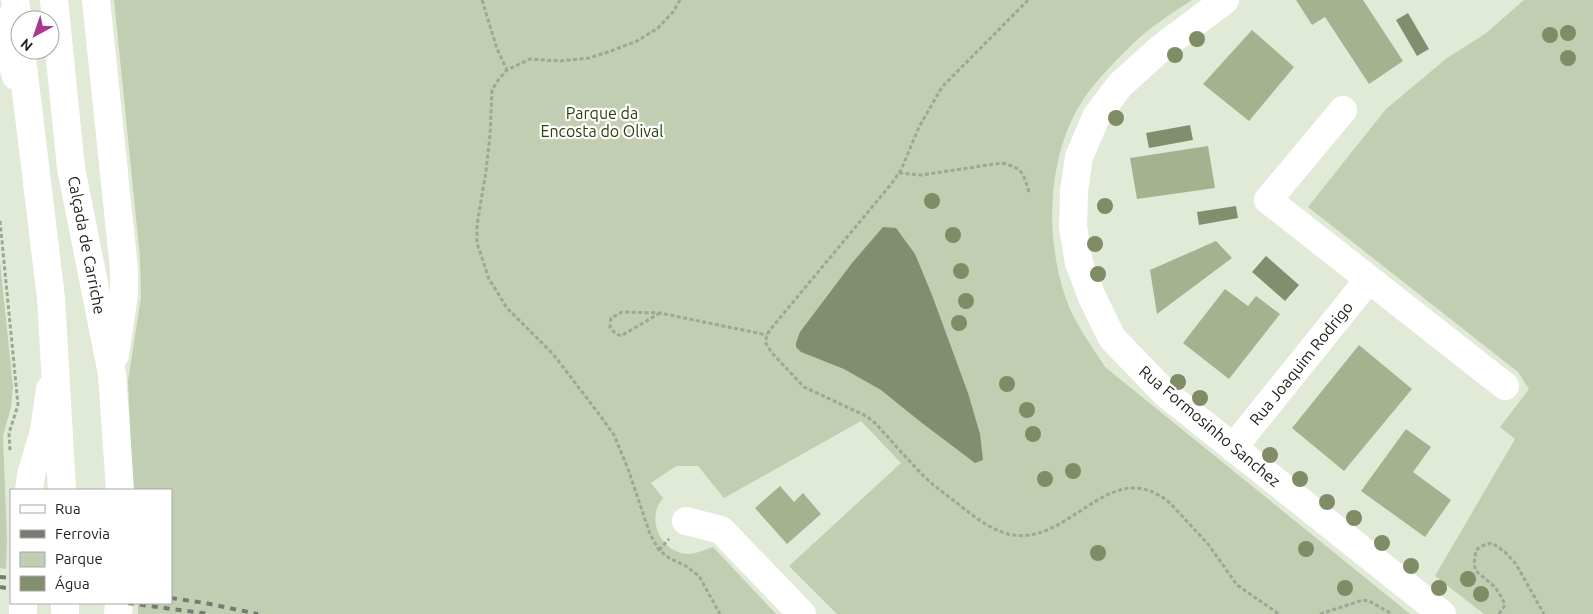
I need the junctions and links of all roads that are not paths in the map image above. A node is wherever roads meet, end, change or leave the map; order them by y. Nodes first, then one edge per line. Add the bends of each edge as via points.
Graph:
1 (54, 0) edge
2 (1224, 0) edge
3 (95, 7) edge
4 (0, 21) edge
5 (22, 60) edge
6 (1343, 110) dead end
7 (37, 183) junction
8 (1369, 279) junction
9 (56, 355) junction
10 (112, 374) junction
11 (1505, 386) dead end
12 (1233, 448) junction
13 (29, 489) edge
14 (62, 489) edge
15 (120, 489) edge
16 (686, 521) dead end
17 (802, 614) edge
18 (1442, 614) edge

1 - 10 main road, Calçada de Carriche via 71,168
2 - 12 main road, Rua Formosinho Sanchez via 1161,48 1120,85 1096,117 1079,157 1073,227 1079,263 1112,338 1165,393
3 - 10 main road via 124,269 124,294
4 - 7 main road via 16,74
5 - 7 main road
6 - 8 main road via 1268,200
7 - 9 main road
8 - 11 main road
8 - 12 main road, Rua Joaquim Rodrigo
9 - 13 main road via 44,431
9 - 14 main road
10 - 15 main road, Calçada de Carriche
12 - 18 main road, Rua Formosinho Sanchez
16 - 17 main road via 721,530

